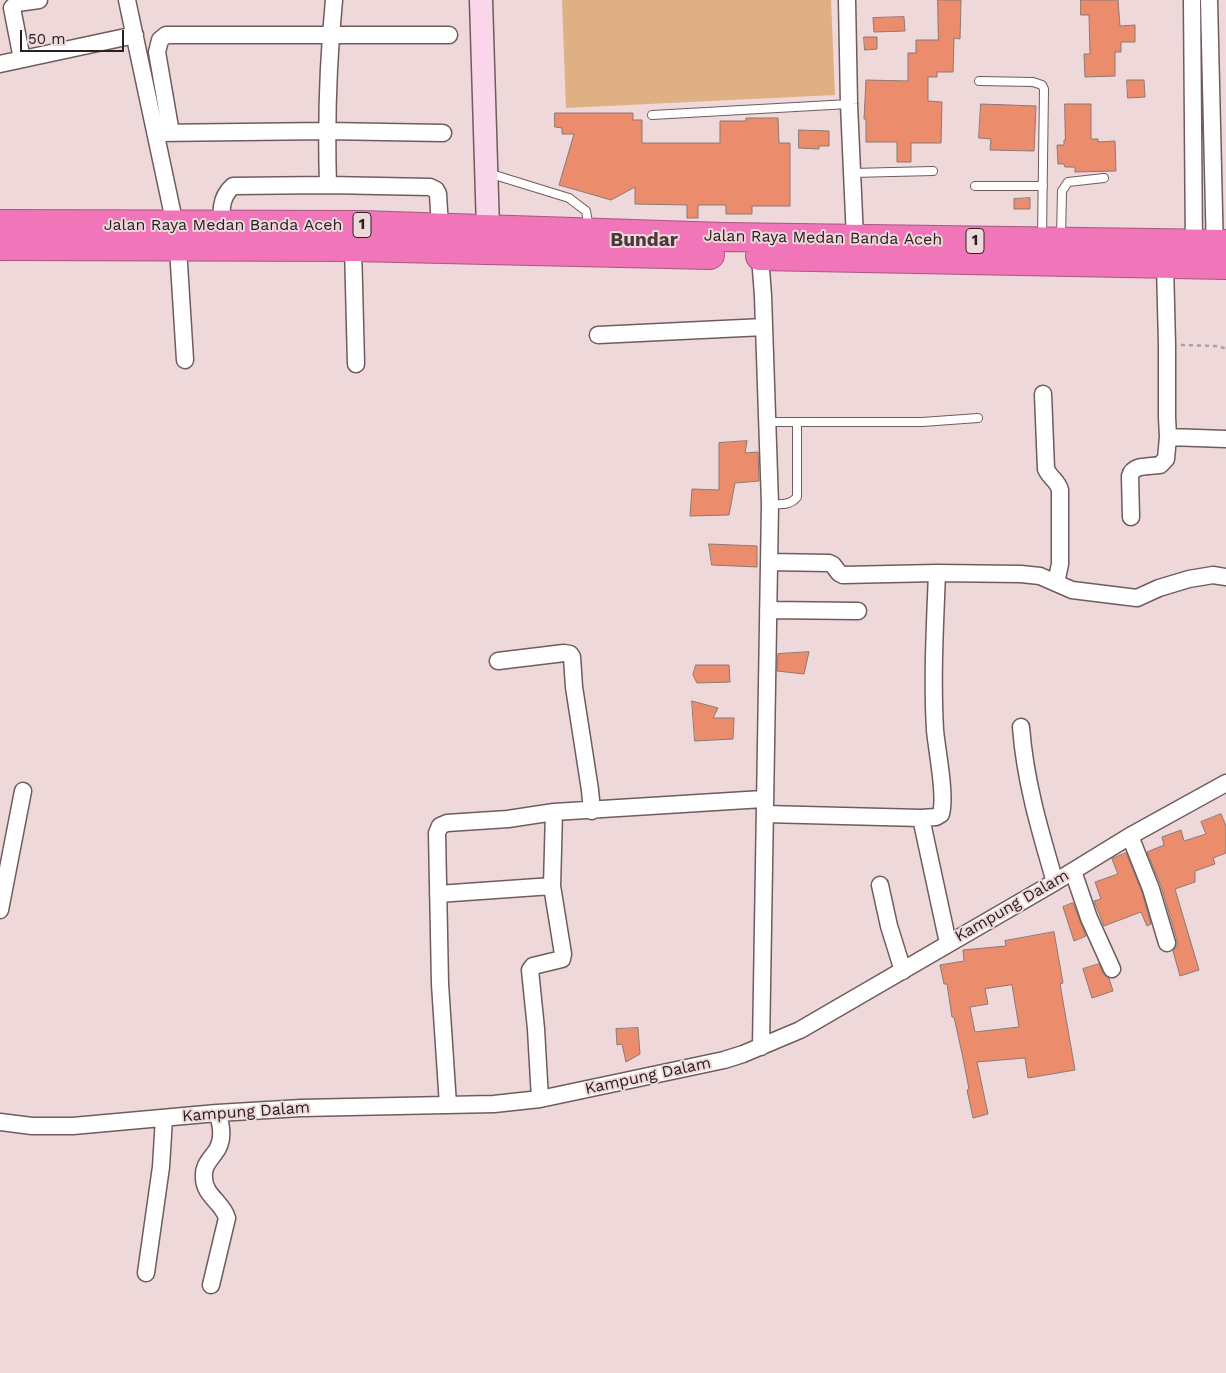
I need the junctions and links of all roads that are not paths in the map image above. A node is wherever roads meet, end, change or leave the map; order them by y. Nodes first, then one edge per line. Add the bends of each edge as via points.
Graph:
1 (39, 0) edge
2 (127, 0) edge
3 (334, 0) edge
4 (481, 0) edge
5 (847, 0) edge
6 (1192, 0) edge
7 (1209, 0) edge
8 (135, 35) junction
9 (330, 35) junction
10 (449, 35) dead end
11 (22, 59) junction
12 (0, 64) edge
13 (979, 81) dead end
14 (849, 104) junction
15 (1219, 111) edge
16 (1194, 113) junction
17 (652, 115) dead end
18 (326, 131) junction
19 (163, 133) junction
20 (443, 133) dead end
21 (933, 171) dead end
22 (486, 172) junction
23 (852, 173) junction
24 (1104, 178) dead end
25 (328, 185) junction
26 (975, 186) dead end
27 (1043, 186) junction
28 (0, 224) edge
29 (440, 227) junction
30 (488, 228) junction
31 (223, 236) junction
32 (177, 237) junction
33 (855, 239) junction
34 (590, 242) junction
35 (1052, 242) junction
36 (0, 246) edge
37 (353, 247) junction
38 (1212, 255) edge
39 (760, 256) junction
40 (1165, 265) junction
41 (764, 327) junction
42 (598, 335) dead end
43 (185, 360) dead end
44 (356, 364) dead end
45 (1043, 394) dead end
46 (978, 418) dead end
47 (767, 422) junction
48 (797, 422) junction
49 (1168, 436) junction
50 (1226, 439) edge
51 (770, 504) junction
52 (1131, 517) dead end
53 (769, 562) junction
54 (937, 572) junction
55 (1226, 577) edge
56 (1056, 584) junction
57 (768, 610) junction
58 (858, 611) dead end
59 (498, 661) dead end
60 (1021, 727) dead end
61 (1226, 783) edge
62 (23, 791) dead end
63 (764, 807) junction
64 (592, 810) junction
65 (554, 812) junction
66 (921, 818) junction
67 (1130, 836) junction
68 (1073, 871) junction
69 (1055, 882) junction
70 (880, 885) dead end
71 (552, 886) junction
72 (438, 894) junction
73 (0, 910) edge
74 (1167, 942) dead end
75 (948, 943) junction
76 (1112, 969) dead end
77 (903, 971) junction
78 (761, 1047) junction
79 (540, 1099) junction
80 (448, 1105) junction
81 (217, 1113) junction
82 (164, 1118) junction
83 (0, 1122) edge
84 (146, 1273) dead end
85 (211, 1285) dead end

1 - 11 street via 12,8
2 - 8 street
3 - 9 street
4 - 22 main road
5 - 14 street
6 - 16 street
7 - 15 street
8 - 11 street
8 - 19 street
9 - 10 street
9 - 18 street
9 - 19 street via 166,34 160,40 157,52
11 - 12 street
13 - 27 lane via 1033,82 1042,86 1045,94
14 - 17 lane
14 - 23 street
15 - 16 street
15 - 38 street
16 - 38 street
18 - 19 street
18 - 20 street
18 - 25 street
19 - 32 street
21 - 23 lane
22 - 30 main road
22 - 34 lane via 569,198 586,211
23 - 33 street
24 - 35 lane via 1065,184
25 - 29 street via 430,187 438,194
25 - 31 street via 234,186 223,201
26 - 27 lane
27 - 35 lane
28 - 32 highway, Jalan Raya Medan Banda Aceh / 1
29 - 30 highway, Jalan Raya Medan Banda Aceh / 1
29 - 31 highway, Jalan Raya Medan Banda Aceh / 1 via 362,225
30 - 34 highway, Jalan Raya Medan Banda Aceh / 1
31 - 32 highway, Jalan Raya Medan Banda Aceh / 1
31 - 37 highway, Jalan Raya Medan Banda Aceh / 1
32 - 36 highway, Jalan Raya Medan Banda Aceh / 1
32 - 43 street
33 - 34 highway, Jalan Raya Medan Banda Aceh / 1 via 733,237
33 - 35 highway, Jalan Raya Medan Banda Aceh / 1
34 - 37 highway, Jalan Raya Medan Banda Aceh / 1
34 - 39 highway, Jalan Raya Medan Banda Aceh / 1
35 - 38 highway, Jalan Raya Medan Banda Aceh / 1
37 - 44 street
38 - 40 highway, Jalan Raya Medan Banda Aceh / 1
39 - 40 highway, Jalan Raya Medan Banda Aceh / 1
39 - 41 street
40 - 49 street
41 - 42 street
41 - 47 street
45 - 56 street via 1046,469 1060,490 1060,564
46 - 48 lane via 922,422
47 - 48 lane
47 - 51 street
48 - 51 lane via 797,496 793,502
49 - 50 street
49 - 52 street via 1163,464 1136,468 1130,474
51 - 53 street
53 - 54 street via 831,563 843,575
53 - 57 street
54 - 56 street via 1021,574 1044,577
54 - 66 street via 933,659 942,806 939,816
55 - 56 street via 1213,575 1189,579 1137,598 1078,591
57 - 58 street
57 - 63 street
59 - 64 street via 564,653 572,656
60 - 69 street via 1025,769
61 - 67 street, Kampung Dalam
62 - 73 street
63 - 64 street
63 - 66 street
63 - 78 street
64 - 65 street
65 - 71 street
65 - 72 street via 440,826 437,833
66 - 75 street
67 - 68 street, Kampung Dalam
67 - 74 street
68 - 69 street, Kampung Dalam
68 - 76 street via 1089,918
69 - 75 street, Kampung Dalam
70 - 77 street
71 - 72 street
71 - 79 street via 563,957 533,966 530,970
72 - 80 street
75 - 77 street, Kampung Dalam
77 - 78 street, Kampung Dalam via 800,1030
78 - 79 street, Kampung Dalam via 724,1060
79 - 80 street, Kampung Dalam
80 - 81 street, Kampung Dalam
81 - 82 street, Kampung Dalam
81 - 85 street via 222,1130 203,1177 207,1190 227,1218
82 - 83 street, Kampung Dalam via 73,1126
82 - 84 street

